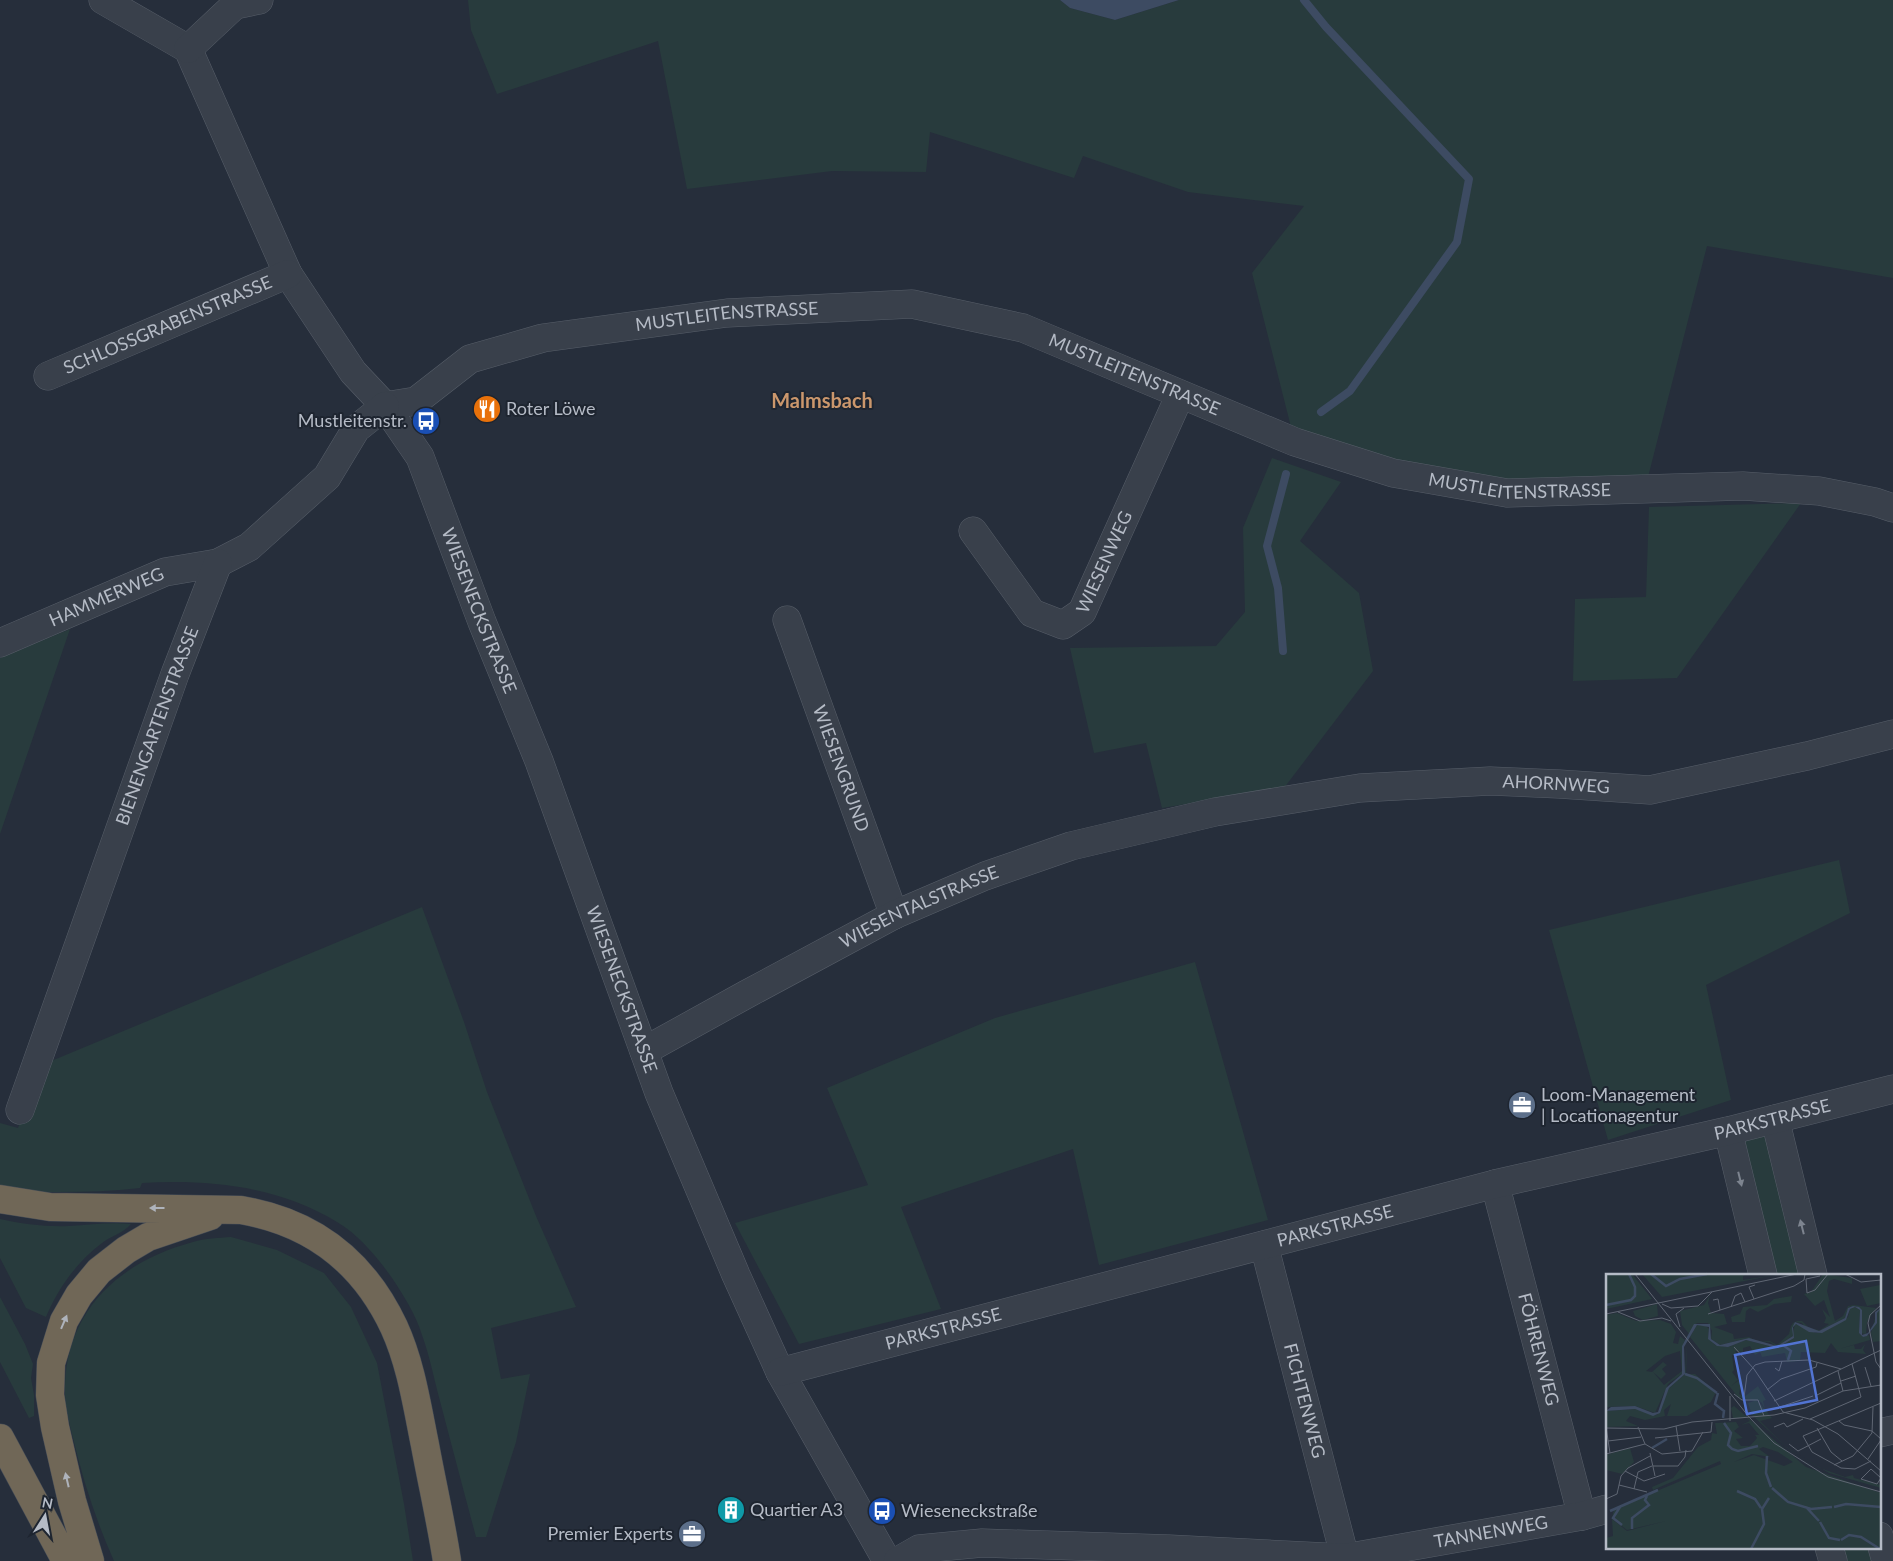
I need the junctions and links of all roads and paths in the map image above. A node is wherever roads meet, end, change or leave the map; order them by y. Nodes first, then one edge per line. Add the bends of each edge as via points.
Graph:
1 (103, 0) edge
2 (259, 0) edge
3 (188, 49) junction
4 (288, 274) junction
5 (48, 376) dead end
6 (1180, 395) junction
7 (385, 406) junction
8 (1893, 508) edge
9 (972, 531) dead end
10 (218, 563) junction
11 (787, 620) dead end
12 (0, 643) edge
13 (1893, 734) edge
14 (1215, 812) joint
15 (894, 915) junction
16 (644, 1051) junction
17 (1893, 1090) edge
18 (20, 1110) dead end
19 (1775, 1119) junction
20 (1728, 1131) junction
21 (1495, 1184) junction
22 (0, 1199) edge
23 (240, 1210) junction
24 (1264, 1245) junction
25 (1763, 1274) edge
26 (1814, 1274) edge
27 (780, 1372) junction
28 (1893, 1430) edge
29 (1880, 1433) edge
30 (0, 1438) edge
31 (1594, 1513) edge
32 (1880, 1540) edge
33 (1830, 1548) edge
34 (443, 1555) edge
35 (1345, 1558) junction
36 (66, 1561) edge
37 (90, 1561) edge
38 (887, 1561) edge
39 (898, 1561) edge
40 (1833, 1561) edge
41 (1886, 1561) edge

1 - 3 street
2 - 3 street via 235,5
3 - 4 street, SCHLOSSGRABENSTRASSE
4 - 5 street, SCHLOSSGRABENSTRASSE
4 - 7 street, SCHLOSSGRABENSTRASSE via 353,372
6 - 7 street, MUSTLEITENSTRASSE via 1023,328 912,304 727,313 543,338 470,359 416,401
6 - 8 street, MUSTLEITENSTRASSE via 1295,442 1393,473 1507,493 1743,486 1819,491
6 - 9 street, WIESENWEG via 1082,612 1063,625 1032,613
7 - 10 street via 356,430 327,477 249,547
7 - 16 street, WIESENECKSTRASSE via 420,458 539,761
10 - 12 street, HAMMERWEG via 165,572
10 - 18 street, BIENENGARTENSTRASSE via 175,674
11 - 15 street, WIESENGRUND
13 - 14 street, AHORNWEG via 1650,790 1490,781 1369,787
14 - 15 street, WIESENTALSTRASSE via 1071,846 986,876
15 - 16 street, WIESENTALSTRASSE
16 - 27 street, WIESENECKSTRASSE via 728,1257
17 - 19 street, PARKSTRASSE
19 - 20 street, PARKSTRASSE
26 -> 19 street
20 - 21 street, PARKSTRASSE
20 -> 25 street
21 - 24 street, PARKSTRASSE
21 - 31 street, FÖHRENWEG
23 -> 22 highway via 50,1207
23 - 34 highway via 290,1223 323,1240 362,1276 379,1300 394,1328 412,1386
37 -> 23 highway via 72,1501 50,1395 51,1363 64,1321 79,1295 100,1271 126,1250 177,1226 214,1214
24 - 27 street, PARKSTRASSE
24 - 35 street, FICHTENWEG
27 - 38 street, WIESENECKSTRASSE
28 - 29 street
30 - 36 highway
31 - 35 street, TANNENWEG
32 - 41 street
33 - 40 street
35 - 39 street, TANNENWEG via 982,1543 919,1549

